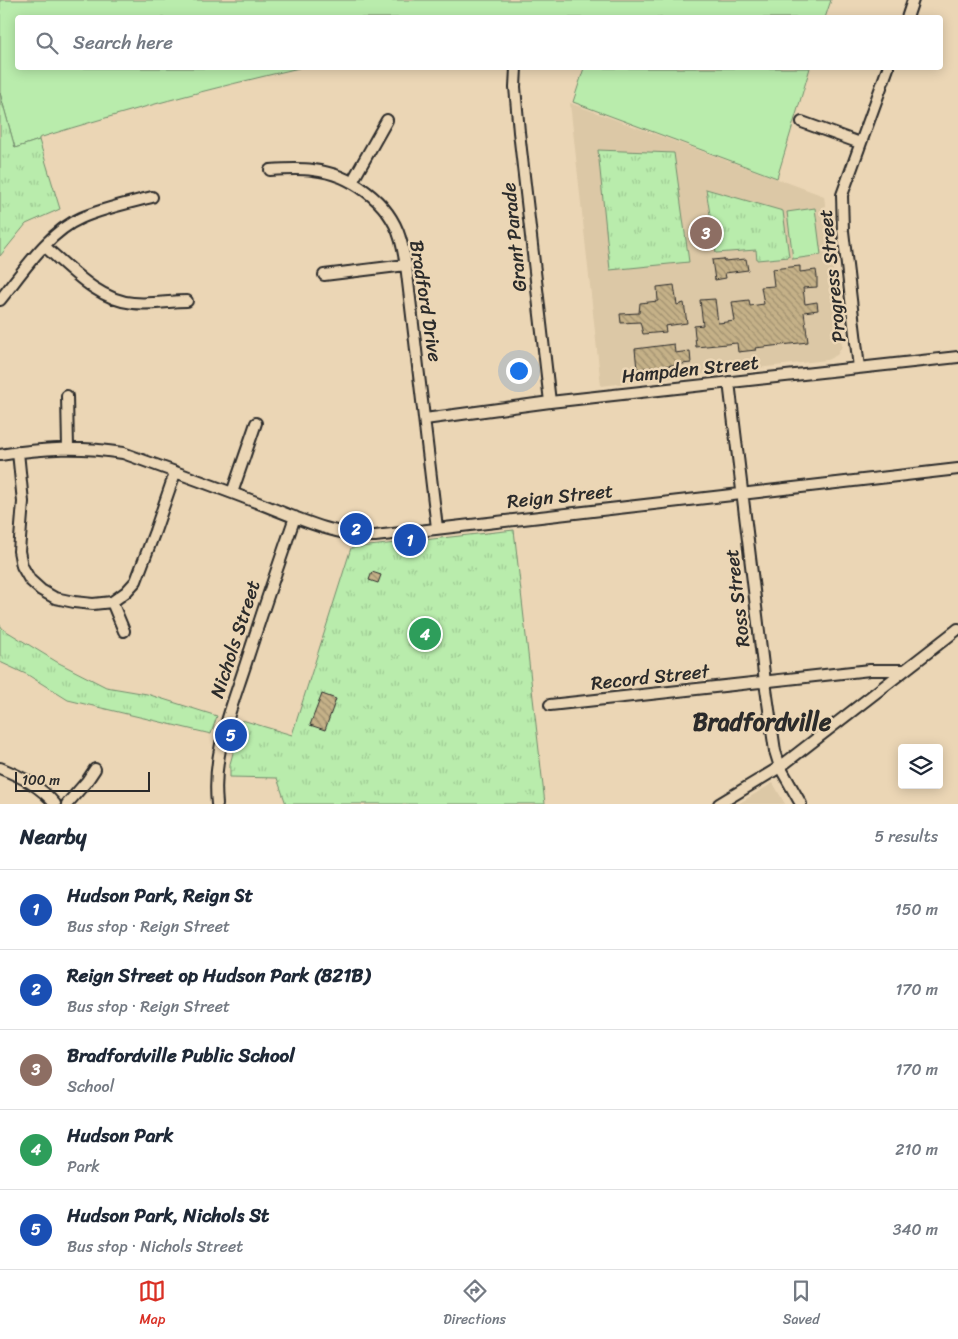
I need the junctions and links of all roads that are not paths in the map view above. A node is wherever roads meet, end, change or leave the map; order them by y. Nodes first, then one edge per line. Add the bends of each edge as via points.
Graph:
1 (913, 0) edge
2 (908, 15) edge
3 (516, 70) edge
4 (887, 70) edge
5 (387, 120) dead end
6 (802, 122) dead end
7 (860, 143) junction
8 (270, 170) dead end
9 (352, 182) junction
10 (152, 197) dead end
11 (44, 246) junction
12 (406, 265) junction
13 (324, 275) dead end
14 (0, 300) edge
15 (187, 301) dead end
16 (958, 357) edge
17 (859, 368) junction
18 (729, 382) junction
19 (68, 396) dead end
20 (550, 402) junction
21 (425, 419) junction
22 (256, 423) dead end
23 (68, 448) junction
24 (18, 452) junction
25 (0, 455) edge
26 (958, 469) edge
27 (175, 473) junction
28 (232, 493) junction
29 (742, 494) junction
30 (295, 517) junction
31 (437, 528) junction
32 (112, 602) junction
33 (958, 629) edge
34 (124, 631) dead end
35 (904, 670) junction
36 (765, 682) junction
37 (550, 706) dead end
38 (780, 767) junction
39 (0, 768) edge
40 (94, 769) dead end
41 (55, 804) edge
42 (67, 804) edge
43 (217, 804) edge
44 (719, 804) edge
45 (800, 804) edge

1 - 2 street
3 - 20 street, Grant Parade via 519,132
4 - 7 street, Progress Street
5 - 9 street
6 - 7 street
7 - 17 street, Progress Street via 842,195
8 - 9 street, Bradford Drive via 314,170
9 - 12 street, Bradford Drive via 379,203 390,217 400,237
10 - 11 street via 80,218
11 - 14 street
11 - 15 street via 104,295 148,304
12 - 13 street
12 - 21 street, Bradford Drive
16 - 17 street, Hampden Street
17 - 18 street, Hampden Street
18 - 20 street, Hampden Street
18 - 29 street, Ross Street
19 - 23 street
20 - 21 street, Hampden Street
21 - 31 street, Bradford Drive
22 - 28 street
23 - 24 street
23 - 27 street via 123,453
24 - 25 street
24 - 32 street via 23,502 19,551 22,566 30,580 55,598 93,604
26 - 29 street, Reign Street
27 - 28 street, Reign Street
27 - 32 street via 142,570 126,592
28 - 30 street, Reign Street
29 - 31 street, Reign Street
29 - 36 street, Ross Street
30 - 31 street, Reign Street via 360,536
30 - 43 street, Nichols Street via 222,736 217,761
32 - 34 street
33 - 35 street
35 - 36 street, Record Street via 870,670
35 - 38 street
36 - 37 street, Record Street
36 - 38 street, Ross Street
38 - 44 street
38 - 45 street, Ross Street
39 - 41 street via 36,785
40 - 42 street

